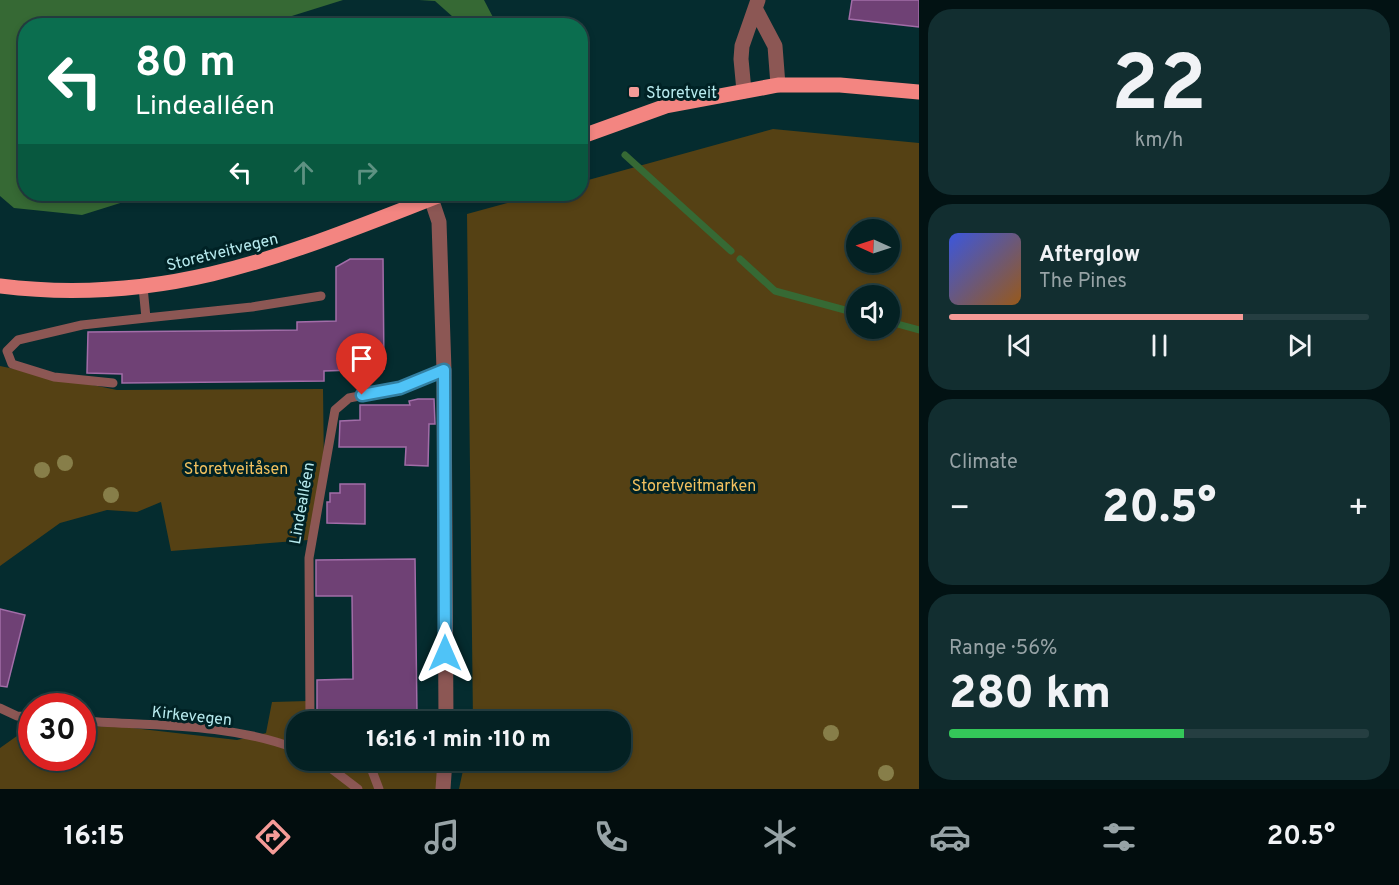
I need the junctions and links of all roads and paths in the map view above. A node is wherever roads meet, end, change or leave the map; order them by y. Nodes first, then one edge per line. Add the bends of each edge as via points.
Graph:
1 (757, 5) edge
2 (778, 85) junction
3 (744, 91) junction
4 (919, 92) edge
5 (588, 134) edge
6 (424, 201) edge
7 (437, 201) edge
8 (0, 286) edge
9 (143, 288) junction
10 (321, 296) dead end
11 (146, 318) junction
12 (444, 370) junction
13 (113, 383) dead end
14 (0, 708) edge
15 (310, 711) edge
16 (446, 711) edge
17 (18, 716) edge
18 (96, 722) edge
19 (286, 746) edge
20 (334, 771) edge
21 (372, 771) edge
22 (444, 771) edge
23 (358, 789) edge
24 (379, 789) edge
25 (443, 789) edge

1 - 2 street via 774,45
1 - 3 street via 742,46
2 - 3 main road
2 - 4 main road via 840,85
3 - 5 main road via 666,106
6 - 9 main road, Storetveitvegen via 279,256
7 - 12 street
8 - 9 main road, Storetveitvegen via 56,290
9 - 11 lane
10 - 11 lane
11 - 13 lane via 18,340 7,351 12,364 54,377
12 - 15 lane, Lindealléen via 400,388 349,398 335,410 309,558
12 - 16 street
14 - 17 lane
18 - 19 lane, Kirkevegen via 199,729
20 - 23 lane
21 - 24 lane
22 - 25 street

